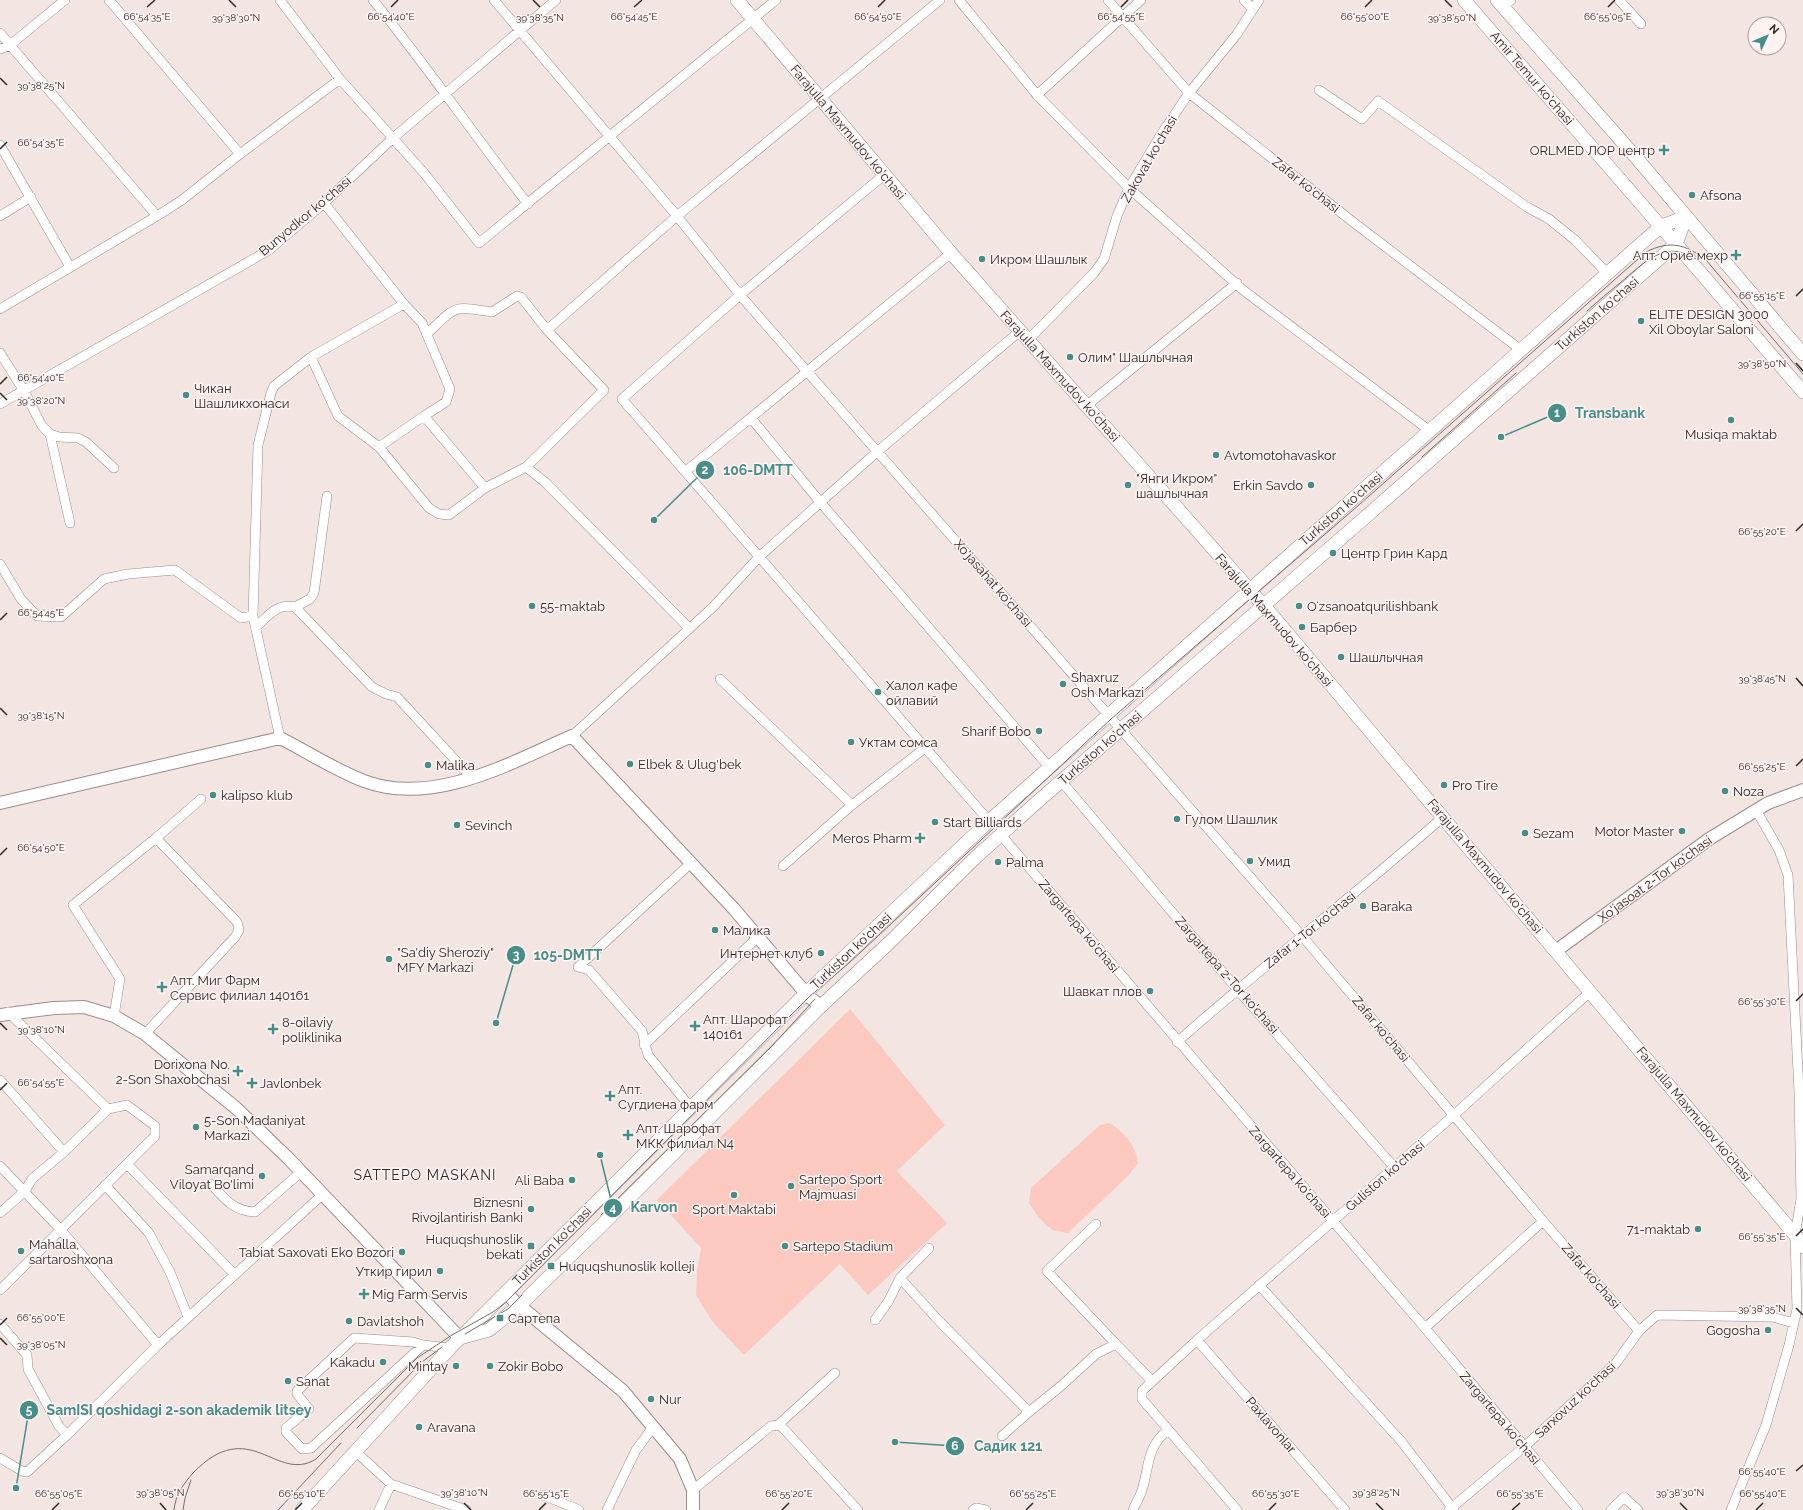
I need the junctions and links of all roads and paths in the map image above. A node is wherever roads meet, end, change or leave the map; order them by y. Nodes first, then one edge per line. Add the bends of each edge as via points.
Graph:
1 (65, 0) edge
2 (109, 0) edge
3 (280, 0) edge
4 (373, 0) edge
5 (494, 0) edge
6 (556, 0) edge
7 (737, 0) edge
8 (776, 0) edge
9 (940, 0) edge
10 (959, 0) edge
11 (1108, 0) edge
12 (1141, 0) edge
13 (1244, 0) edge
14 (1259, 0) edge
15 (1464, 0) edge
16 (1619, 0) edge
17 (1504, 2) edge
18 (1253, 9) junction
19 (1121, 16) junction
20 (754, 20) junction
21 (1640, 24) dead end
22 (520, 31) junction
23 (0, 33) edge
24 (10, 45) junction
25 (0, 49) edge
26 (340, 79) junction
27 (1319, 90) dead end
28 (445, 93) junction
29 (1189, 93) junction
30 (1037, 95) junction
31 (820, 98) junction
32 (393, 138) junction
33 (610, 138) junction
34 (0, 144) edge
35 (240, 154) junction
36 (884, 175) junction
37 (1129, 188) junction
38 (31, 197) junction
39 (324, 203) junction
40 (528, 204) junction
41 (0, 216) edge
42 (157, 216) junction
43 (677, 216) junction
44 (1686, 217) junction
45 (1661, 226) junction
46 (1676, 244) junction
47 (951, 253) junction
48 (70, 267) junction
49 (1607, 273) junction
50 (1237, 284) junction
51 (740, 295) junction
52 (404, 304) junction
53 (0, 310) edge
54 (547, 330) junction
55 (427, 334) junction
56 (1024, 336) junction
57 (1521, 350) junction
58 (0, 353) edge
59 (1803, 354) edge
60 (311, 357) junction
61 (807, 371) junction
62 (24, 391) junction
63 (1803, 392) edge
64 (0, 404) edge
65 (1086, 406) junction
66 (424, 416) junction
67 (751, 418) junction
68 (1430, 431) junction
69 (50, 434) junction
70 (379, 447) junction
71 (878, 451) junction
72 (526, 467) junction
73 (114, 468) dead end
74 (686, 471) junction
75 (485, 488) junction
76 (327, 496) dead end
77 (821, 503) junction
78 (70, 523) dead end
79 (759, 557) junction
80 (0, 564) edge
81 (1249, 589) junction
82 (1264, 606) junction
83 (295, 608) junction
84 (253, 616) junction
85 (256, 627) junction
86 (689, 628) junction
87 (720, 678) dead end
88 (1108, 715) junction
89 (1120, 730) junction
90 (572, 736) junction
91 (280, 738) junction
92 (925, 748) junction
93 (1050, 768) junction
94 (471, 777) junction
95 (1062, 782) junction
96 (1803, 790) edge
97 (201, 799) dead end
98 (0, 803) edge
99 (852, 804) junction
100 (1756, 810) junction
101 (1443, 817) junction
102 (989, 821) junction
103 (1001, 835) junction
104 (156, 838) junction
105 (691, 863) junction
106 (784, 866) dead end
107 (1302, 936) junction
108 (758, 937) junction
109 (1557, 950) junction
110 (1237, 989) junction
111 (1591, 991) junction
112 (806, 994) junction
113 (821, 1006) junction
114 (4, 1013) edge
115 (114, 1016) junction
116 (145, 1034) junction
117 (1177, 1042) junction
118 (644, 1045) junction
119 (0, 1080) edge
120 (691, 1108) junction
121 (108, 1109) junction
122 (1454, 1115) junction
123 (64, 1152) junction
124 (127, 1164) junction
125 (0, 1166) edge
126 (1394, 1167) junction
127 (301, 1172) junction
128 (210, 1184) dead end
129 (105, 1185) junction
130 (25, 1191) junction
131 (322, 1195) junction
132 (0, 1214) edge
133 (1333, 1221) junction
134 (1543, 1221) junction
135 (1096, 1224) dead end
136 (61, 1230) junction
137 (1795, 1235) junction
138 (1803, 1247) edge
139 (929, 1248) dead end
140 (235, 1275) junction
141 (900, 1278) junction
142 (1260, 1285) junction
143 (0, 1290) edge
144 (506, 1292) junction
145 (520, 1305) junction
146 (1800, 1306) edge
147 (188, 1317) junction
148 (874, 1320) dead end
149 (1794, 1322) junction
150 (0, 1324) edge
151 (1425, 1328) junction
152 (1639, 1331) junction
153 (460, 1338) junction
154 (1197, 1340) junction
155 (1116, 1344) junction
156 (158, 1345) junction
157 (423, 1345) junction
158 (450, 1348) junction
159 (835, 1373) dead end
160 (1151, 1380) junction
161 (1029, 1412) junction
162 (778, 1425) junction
163 (653, 1427) junction
164 (1168, 1430) junction
165 (67, 1435) junction
166 (1002, 1436) dead end
167 (1524, 1446) junction
168 (355, 1451) junction
169 (0, 1458) edge
170 (391, 1484) junction
171 (693, 1490) junction
172 (543, 1495) dead end
173 (1451, 1509) edge
174 (302, 1510) edge
175 (379, 1510) edge
176 (466, 1510) edge
177 (579, 1510) edge
178 (607, 1510) edge
179 (693, 1510) edge
180 (858, 1510) edge
181 (973, 1510) edge
182 (986, 1510) edge
183 (1132, 1510) edge
184 (1237, 1510) edge
185 (1345, 1510) edge
186 (1578, 1510) edge
187 (1611, 1510) edge
188 (1638, 1510) edge
189 (1731, 1510) edge

1 - 24 street
2 - 35 street
3 - 26 street
4 - 28 street
5 - 22 street, Xo'jasahat ko'chasi
6 - 22 street, Bunyodkor ko'chasi
7 - 20 main road, Farajulla Maxmudov ko'chasi
8 - 20 street
9 - 31 street
10 - 30 street
11 - 19 street, Zafar ko'chasi
12 - 19 street
13 - 18 street
14 - 18 street, Zakovat ko'chasi
15 - 45 main road, Amir Temur ko'chasi
16 - 21 street
17 - 44 main road, Amir Temur ko'chasi
18 - 29 street, Zakovat ko'chasi via 1238,34
19 - 29 street, Zafar ko'chasi
19 - 30 street
20 - 31 main road, Farajulla Maxmudov ko'chasi
20 - 33 street
22 - 28 street, Bunyodkor ko'chasi
22 - 33 street, Xo'jasahat ko'chasi
23 - 24 street
24 - 25 street
24 - 42 street
26 - 32 street
26 - 35 street
27 - 49 street via 1362,119 1378,101 1527,207 1549,219
28 - 32 street, Bunyodkor ko'chasi
28 - 40 street
29 - 37 street, Zakovat ko'chasi
29 - 57 street, Zafar ko'chasi
30 - 37 street
31 - 36 main road, Farajulla Maxmudov ko'chasi
31 - 43 street
32 - 39 street, Bunyodkor ko'chasi
32 - 40 street via 479,243
33 - 40 street
33 - 43 street, Xo'jasahat ko'chasi
34 - 38 street
35 - 42 street via 182,200
36 - 47 main road, Farajulla Maxmudov ko'chasi
36 - 51 street
37 - 50 street
37 - 56 street, Zakovat ko'chasi via 1117,216 1104,259 1094,273
38 - 41 street
38 - 48 street
39 - 52 street
39 - 62 street, Bunyodkor ko'chasi via 269,250
42 - 48 street
43 - 51 street, Xo'jasahat ko'chasi
43 - 54 street
44 - 45 main road, Turkiston ko'chasi
44 - 46 main road, Turkiston ko'chasi
44 - 59 main road, Amir Temur ko'chasi
45 - 46 main road, Amir Temur ko'chasi
45 - 49 main road, Turkiston ko'chasi
46 - 63 main road, Amir Temur ko'chasi
46 - 82 main road, Turkiston ko'chasi
47 - 56 main road, Farajulla Maxmudov ko'chasi
47 - 61 street
48 - 53 street
49 - 57 main road, Turkiston ko'chasi
50 - 65 street
50 - 68 street
51 - 61 street, Xo'jasahat ko'chasi
51 - 74 street via 622,399
52 - 55 street via 422,323
52 - 60 street
54 - 55 street via 521,297 517,296 492,312 460,307 450,312
54 - 72 street via 604,390
55 - 66 street via 450,389 446,402
56 - 65 main road, Farajulla Maxmudov ko'chasi
56 - 71 street
57 - 68 main road, Turkiston ko'chasi
58 - 62 street
60 - 70 street via 338,416
60 - 84 street via 274,386 258,445
61 - 67 street
61 - 71 street, Xo'jasahat ko'chasi
62 - 64 street, Bunyodkor ko'chasi
62 - 69 street via 42,426
65 - 81 main road, Farajulla Maxmudov ko'chasi
66 - 70 street
66 - 75 street
67 - 74 street
67 - 77 street
68 - 81 main road, Turkiston ko'chasi
69 - 73 street via 78,438 86,442
69 - 78 street
70 - 75 street via 429,508 439,514 449,515
71 - 77 street
71 - 88 street, Xo'jasahat ko'chasi
72 - 75 street
72 - 86 street via 545,482
74 - 79 street
76 - 83 street via 314,593 310,599
77 - 79 street
77 - 93 street
79 - 86 street via 713,607
79 - 92 street
80 - 84 street via 21,599 37,616 61,617 104,579 175,570 241,618
81 - 82 main road, Farajulla Maxmudov ko'chasi
81 - 88 main road, Turkiston ko'chasi
82 - 89 main road, Turkiston ko'chasi
82 - 101 main road, Farajulla Maxmudov ko'chasi
83 - 85 street via 286,605 278,608
83 - 94 street via 372,687 397,697
84 - 85 street
85 - 91 street
86 - 90 street
87 - 99 street
88 - 89 street, Xo'jasahat ko'chasi
88 - 93 main road, Turkiston ko'chasi
89 - 95 main road, Turkiston ko'chasi
89 - 107 street, Zafar ko'chasi
90 - 94 street
90 - 105 street
91 - 94 street via 364,781 388,788 437,788
91 - 98 street
92 - 99 street
92 - 102 street
93 - 102 main road, Turkiston ko'chasi
95 - 103 main road, Turkiston ko'chasi
95 - 110 street, Zargartepa 2-Tor ko'chasi
96 - 100 street, Xo'jasoat 2-Tor ko'chasi
97 - 104 street
99 - 106 street
100 - 109 street, Xo'jasoat 2-Tor ko'chasi via 1709,839
100 - 137 street via 1779,850 1788,875 1799,1092 1801,1199
101 - 107 street, Zafar 1-Tor ko'chasi via 1365,886
101 - 109 main road, Farajulla Maxmudov ko'chasi
102 - 112 main road, Turkiston ko'chasi
103 - 113 main road, Turkiston ko'chasi
103 - 117 street, Zargartepa ko'chasi
104 - 115 street via 73,905 120,979
104 - 116 street via 237,922 239,930 236,937
105 - 108 street
105 - 118 street via 578,967 589,970 642,1030
107 - 110 street, Zafar 1-Tor ko'chasi
107 - 122 street, Zafar ko'chasi
108 - 112 street
108 - 118 street
109 - 111 main road, Farajulla Maxmudov ko'chasi
110 - 117 street, Zafar 1-Tor ko'chasi
110 - 126 street, Zargartepa 2-Tor ko'chasi
111 - 122 street, Guliston ko'chasi
111 - 137 main road, Farajulla Maxmudov ko'chasi
112 - 113 street
112 - 120 main road, Turkiston ko'chasi
113 - 145 main road, Turkiston ko'chasi
114 - 115 street via 84,1007
114 - 121 street
115 - 116 street
116 - 127 street via 236,1108
117 - 133 street, Zargartepa ko'chasi
118 - 120 street via 648,1055
119 - 123 street
120 - 144 main road, Turkiston ko'chasi
121 - 123 street
121 - 124 street via 127,1105 155,1126 155,1136
122 - 126 street, Guliston ko'chasi
122 - 134 street, Zafar ko'chasi
123 - 130 street via 32,1178
124 - 129 street
124 - 140 street
125 - 130 street
126 - 133 street, Guliston ko'chasi
127 - 128 street via 255,1212 237,1208
127 - 131 street
129 - 136 street
129 - 147 street via 150,1233 170,1272
130 - 132 street
130 - 136 street
131 - 140 street
131 - 153 street
133 - 142 street, Guliston ko'chasi
133 - 151 street, Zargartepa ko'chasi
134 - 151 street
134 - 152 street, Zafar ko'chasi
135 - 155 street via 1048,1271
136 - 143 street
136 - 156 street
137 - 138 main road, Farajulla Maxmudov ko'chasi
137 - 146 street
139 - 141 street
140 - 147 street
141 - 148 street via 888,1302
141 - 161 street via 949,1332
142 - 154 street, Guliston ko'chasi
142 - 173 street via 1401,1441
144 - 145 street
144 - 153 main road, Turkiston ko'chasi
145 - 153 main road, Turkiston ko'chasi via 489,1330
145 - 163 street via 623,1391
146 - 149 street
147 - 156 street
149 - 152 street, Sarxovuz ko'chasi via 1772,1318 1658,1315
149 - 189 street via 1766,1425
150 - 165 street via 26,1355 28,1370 59,1426
151 - 167 street, Zargartepa ko'chasi
152 - 167 street, Sarxovuz ko'chasi via 1616,1363
153 - 158 main road, Turkiston ko'chasi
154 - 160 street, Guliston ko'chasi
154 - 185 street, Paxlavonlar
155 - 160 street
155 - 161 street via 1096,1354
156 - 165 street
157 - 157 street via 311,1448 302,1449 286,1432 286,1428 309,1409 297,1391 354,1338
157 - 158 street
158 - 168 main road, Turkiston ko'chasi
159 - 162 street
160 - 164 street, Guliston ko'chasi via 1142,1391 1142,1399
161 - 166 street
162 - 171 street via 771,1426
162 - 180 street
163 - 171 street via 680,1459
163 - 178 street via 636,1450
164 - 183 street via 1159,1437 1153,1447 1141,1493
164 - 184 street
165 - 169 street via 27,1472
167 - 173 street, Sarxovuz ko'chasi
167 - 186 street, Zargartepa ko'chasi
168 - 170 street
168 - 174 main road, Turkiston ko'chasi
170 - 175 street
170 - 176 street
171 - 179 street
172 - 177 street
181 - 182 street
187 - 188 street via 1624,1497

